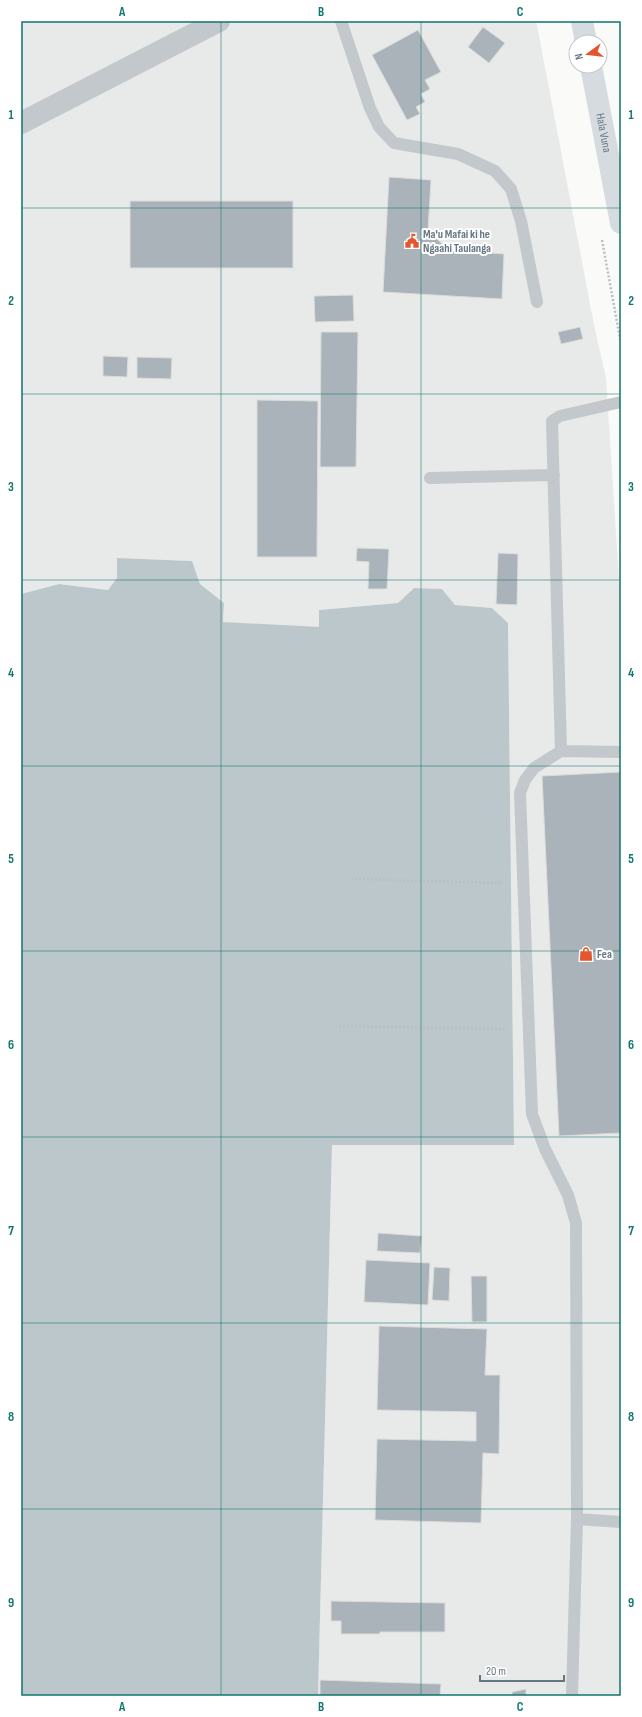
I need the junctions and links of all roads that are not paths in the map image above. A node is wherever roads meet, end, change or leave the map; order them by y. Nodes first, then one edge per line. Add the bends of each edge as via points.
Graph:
1 (219, 21) edge
2 (341, 21) edge
3 (582, 21) edge
4 (584, 34) edge
5 (593, 74) edge
6 (21, 123) edge
7 (621, 223) edge
8 (537, 302) dead end
9 (621, 402) edge
10 (554, 475) junction
11 (430, 478) dead end
12 (562, 751) junction
13 (621, 752) edge
14 (577, 1519) junction
15 (621, 1522) edge
16 (572, 1696) edge

1 - 6 street
2 - 8 lane via 370,108 379,127 394,143 458,154 495,171 511,189 521,221
3 - 4 main road
5 - 7 main road, Hala Vuna
9 - 10 lane via 560,416 552,421
10 - 11 lane
10 - 12 lane
12 - 13 lane
12 - 14 lane via 534,768 520,793 532,1114 545,1149 568,1195 576,1223
14 - 15 lane
14 - 16 lane

